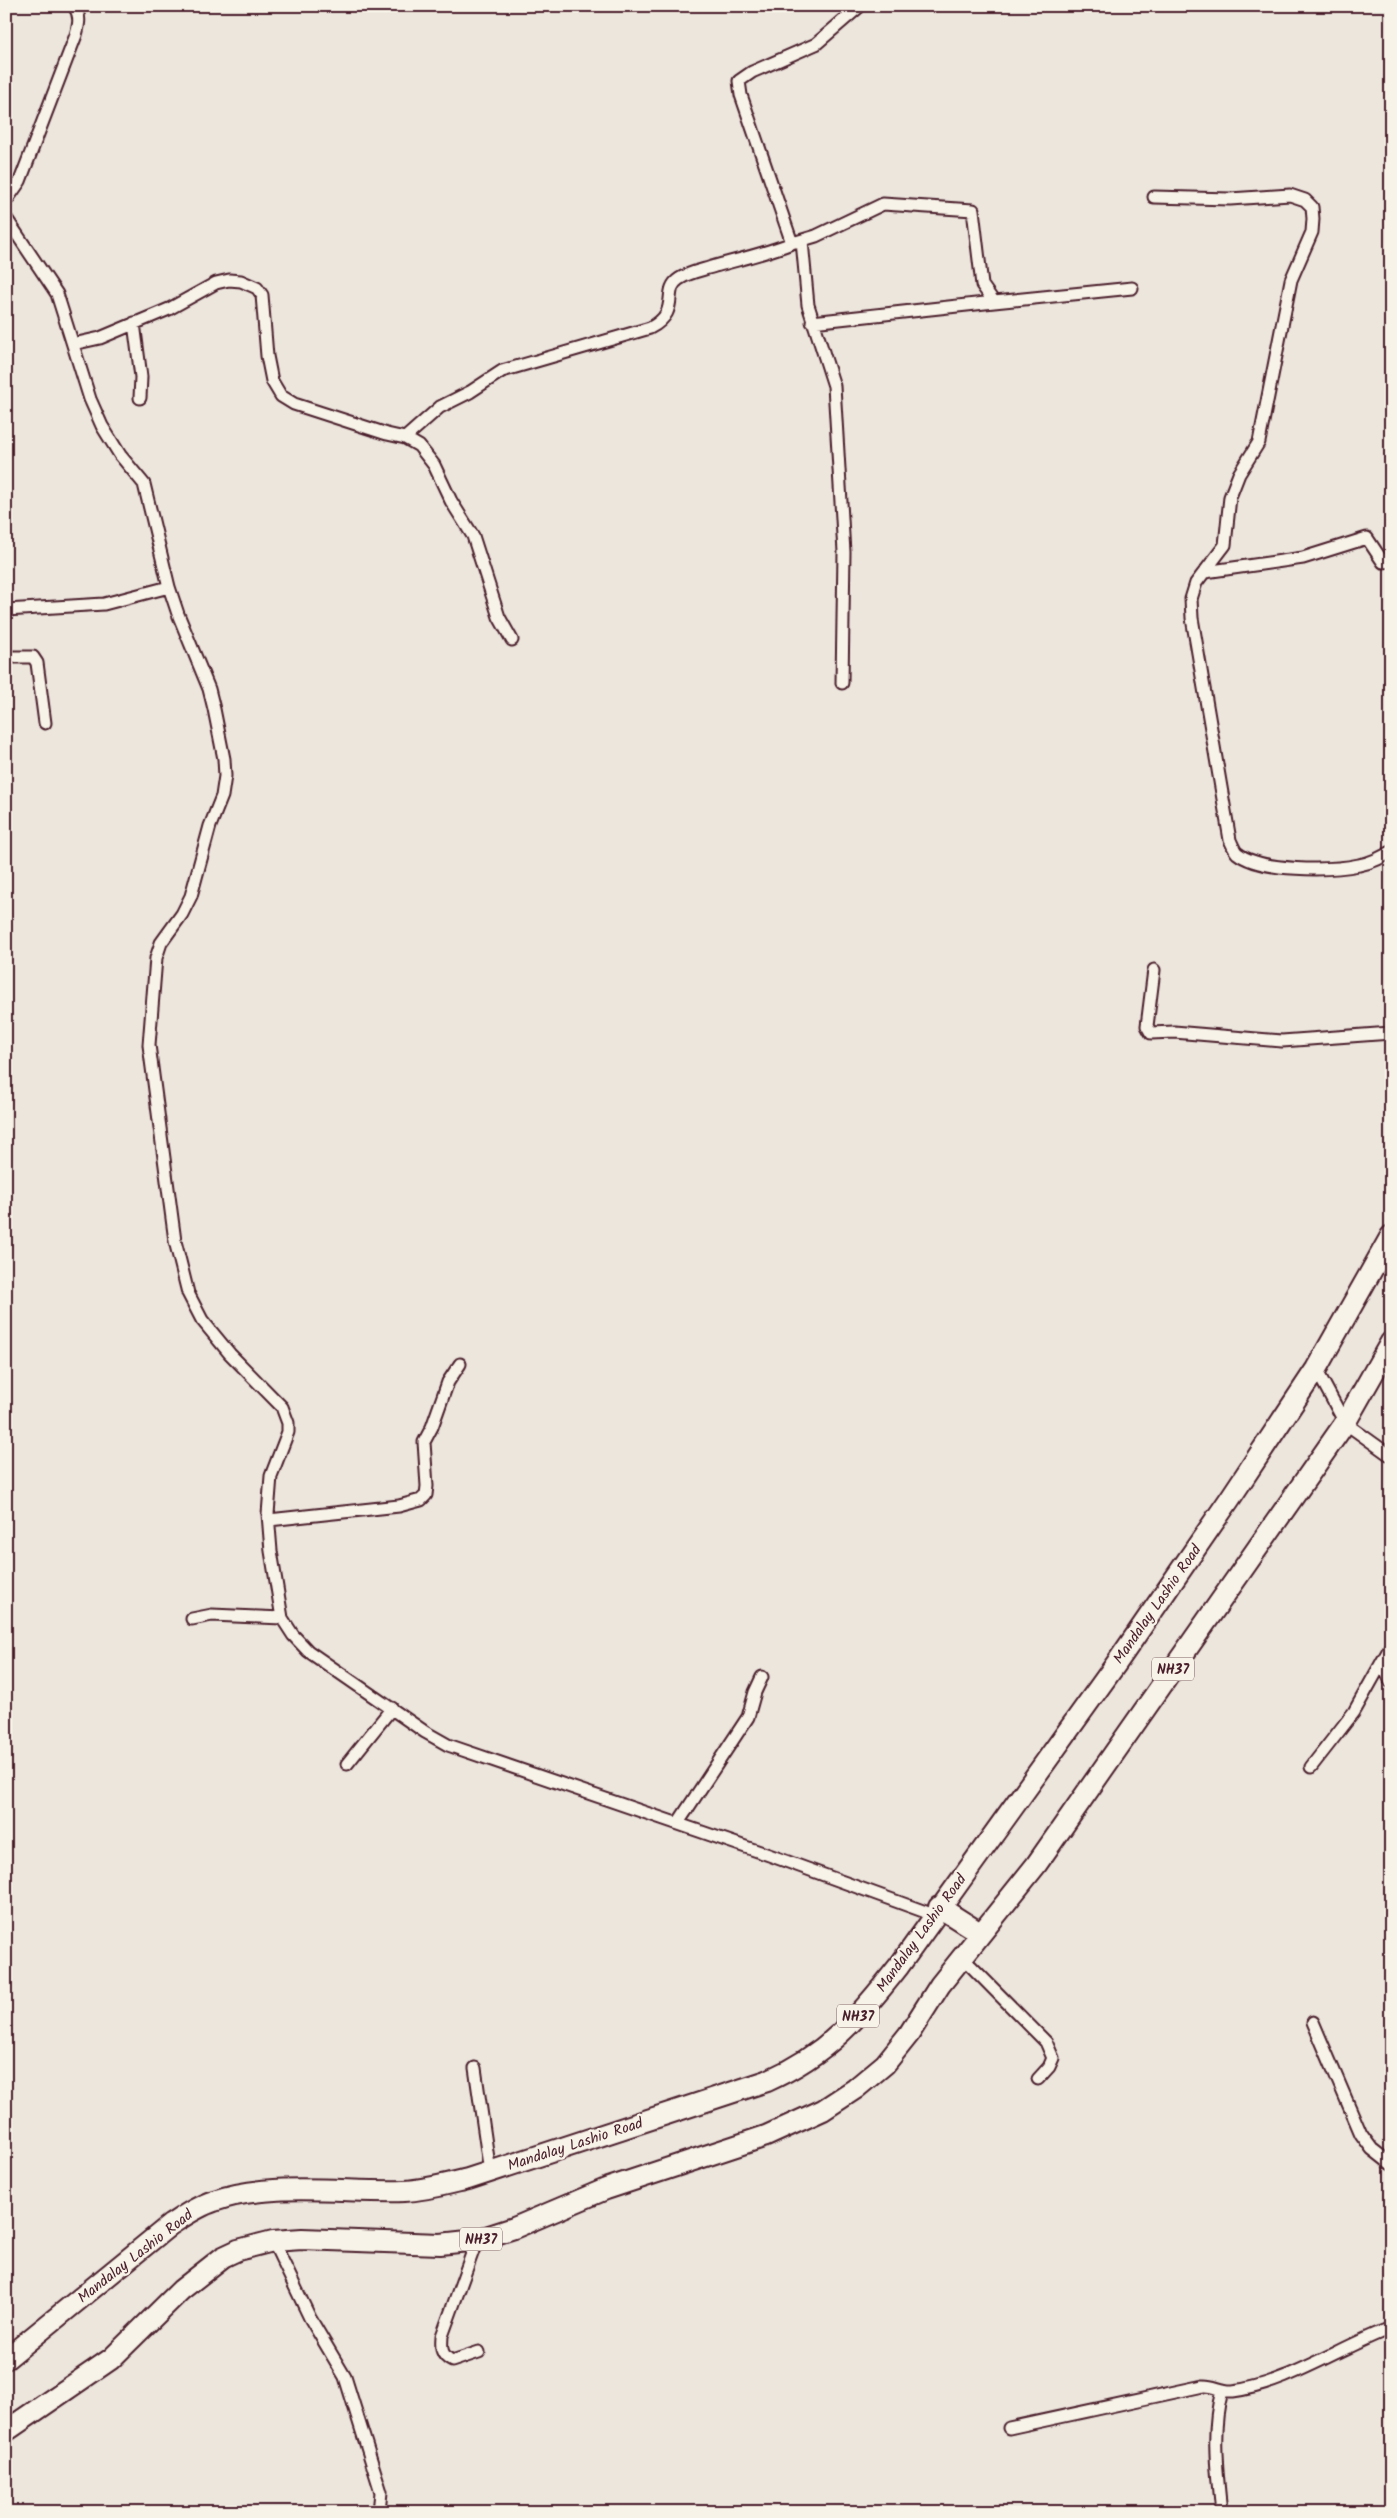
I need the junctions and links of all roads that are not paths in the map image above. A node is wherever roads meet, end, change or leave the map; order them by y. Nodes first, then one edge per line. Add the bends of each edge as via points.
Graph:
1 (74, 6) edge
2 (860, 6) edge
3 (1154, 197) dead end
4 (6, 201) edge
5 (7, 220) edge
6 (797, 242) junction
7 (1132, 288) dead end
8 (994, 302) junction
9 (812, 322) junction
10 (134, 323) junction
11 (72, 344) junction
12 (140, 398) dead end
13 (405, 438) junction
14 (1391, 560) edge
15 (1205, 572) junction
16 (169, 587) junction
17 (6, 610) edge
18 (512, 640) dead end
19 (6, 657) edge
20 (842, 683) dead end
21 (45, 723) dead end
22 (1391, 852) edge
23 (1154, 970) dead end
24 (1391, 1033) edge
25 (1391, 1236) edge
26 (1391, 1342) edge
27 (460, 1364) dead end
28 (1316, 1369) junction
29 (1345, 1423) junction
30 (1391, 1456) edge
31 (269, 1520) junction
32 (282, 1618) junction
33 (192, 1619) dead end
34 (1391, 1646) edge
35 (1383, 1663) junction
36 (762, 1677) dead end
37 (1391, 1682) edge
38 (392, 1708) junction
39 (347, 1764) dead end
40 (1311, 1767) dead end
41 (678, 1824) junction
42 (937, 1911) junction
43 (980, 1933) junction
44 (962, 1957) junction
45 (1313, 2022) dead end
46 (475, 2068) dead end
47 (1038, 2079) dead end
48 (1391, 2164) edge
49 (490, 2172) junction
50 (477, 2240) junction
51 (273, 2241) junction
52 (1391, 2328) edge
53 (479, 2352) dead end
54 (6, 2359) edge
55 (1222, 2391) junction
56 (1009, 2428) dead end
57 (6, 2431) edge
58 (379, 2512) edge
59 (1221, 2512) edge

1 - 4 street via 80,22 76,35 20,181
2 - 6 street via 816,44 752,72 740,81 741,95
3 - 15 street via 1290,195 1305,200 1312,208 1312,232 1290,280 1259,442 1239,474 1230,497 1225,546
5 - 11 street via 57,294
6 - 8 street via 883,204 973,210 982,285
6 - 9 street
6 - 13 street via 686,275 672,286 668,315 660,323 603,343 502,371 476,389 440,407
7 - 8 street
8 - 9 street
9 - 20 street via 834,386 844,552
10 - 11 street via 100,338
10 - 12 street via 141,377
10 - 13 street via 169,309 216,283 241,281 257,288 262,295 267,356 272,381 281,396 294,404
11 - 16 street via 102,426 144,484
13 - 18 street via 419,446 434,465 450,501 467,525 499,617
14 - 15 street via 1383,562 1368,538 1303,558
15 - 22 street via 1196,583 1191,599 1192,618 1230,840 1236,852 1274,866 1310,869 1359,866
16 - 17 street via 104,604
16 - 31 street via 209,688 225,776 222,796 190,896 156,958 149,1045 175,1241 188,1293 202,1320 282,1407 288,1423 288,1432 271,1476
19 - 21 street via 33,657 37,663
23 - 24 street via 1146,1026 1151,1033 1282,1041
25 - 28 highway, Mandalay Lashio Road / NH37
26 - 29 highway, NH37
27 - 31 street via 448,1382 424,1442 427,1486 426,1495 421,1500 399,1506
28 - 29 street
28 - 42 highway, Mandalay Lashio Road / NH37 via 1122,1655
29 - 30 street
29 - 43 highway, NH37 via 1036,1865
31 - 32 street
32 - 33 street via 212,1615
32 - 38 street via 308,1651
34 - 35 street
35 - 37 street
35 - 40 street via 1354,1712
36 - 41 street via 748,1717
38 - 39 street
38 - 41 street via 448,1745
41 - 42 street
42 - 43 highway
42 - 49 highway, Mandalay Lashio Road / NH37 via 873,2000 844,2031 793,2070
43 - 44 highway, NH37
44 - 47 street via 1046,2042 1053,2058 1050,2067
44 - 50 highway, NH37 via 885,2064 823,2110 766,2136 606,2189
45 - 48 street via 1361,2134 1372,2149
46 - 49 street
49 - 54 highway, Mandalay Lashio Road / NH37 via 437,2187 406,2191 296,2190 213,2201 170,2225
50 - 51 highway, NH37 via 440,2244
50 - 53 street via 442,2336 441,2349 444,2357 452,2361
51 - 57 highway, NH37 via 224,2257 181,2290 111,2359
51 - 58 street via 310,2318 345,2377 381,2492
52 - 55 street via 1274,2379
55 - 56 street via 1203,2386
55 - 59 street via 1216,2410

